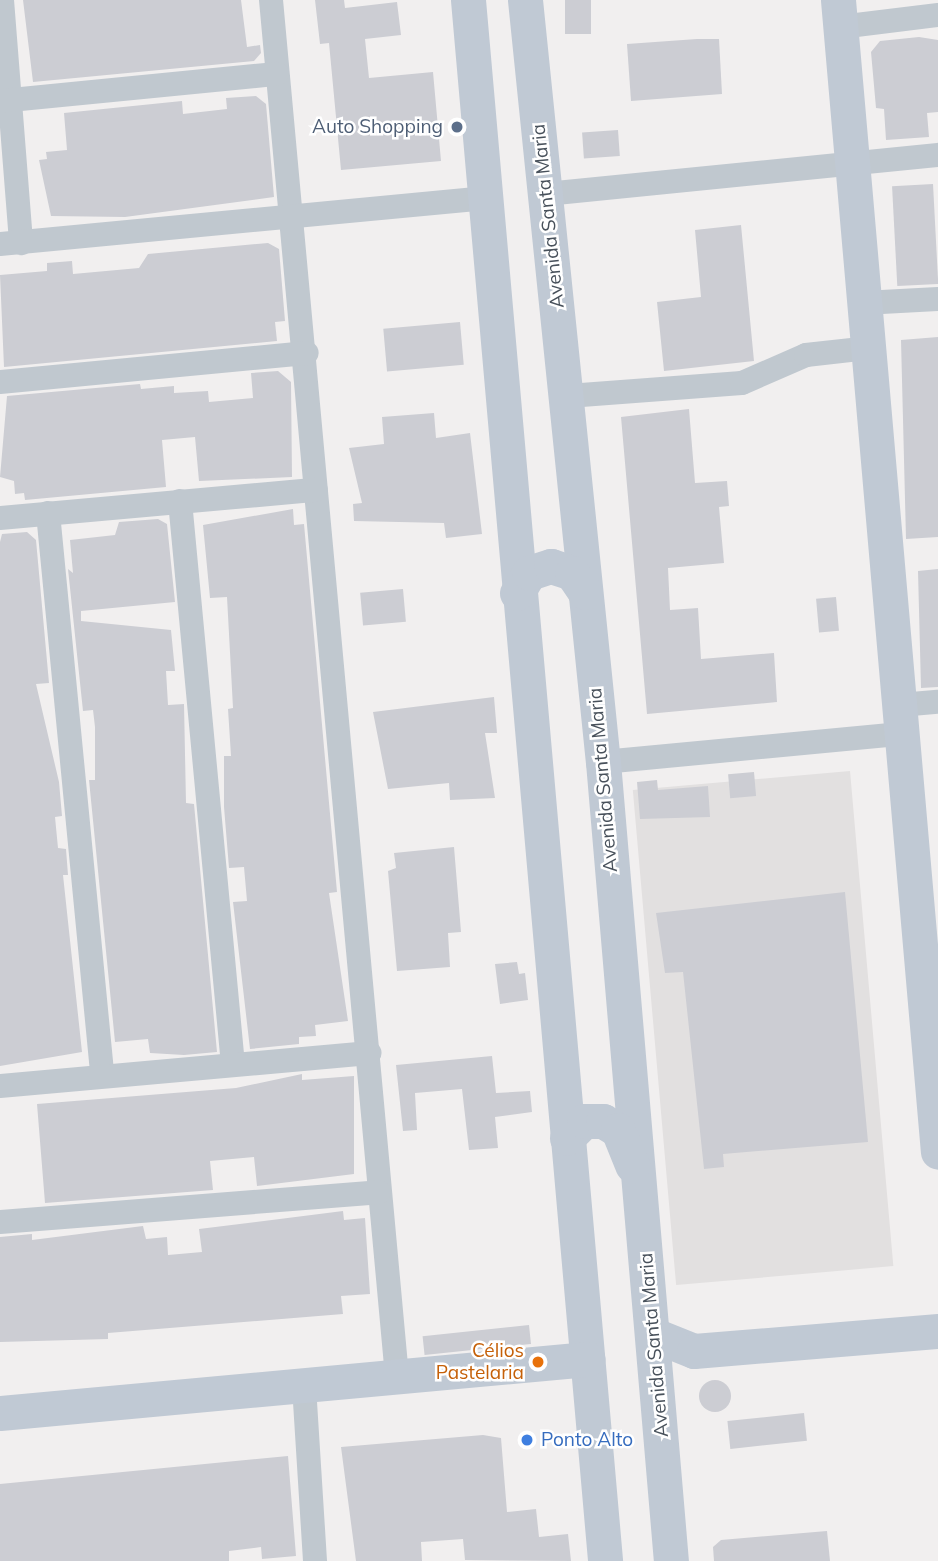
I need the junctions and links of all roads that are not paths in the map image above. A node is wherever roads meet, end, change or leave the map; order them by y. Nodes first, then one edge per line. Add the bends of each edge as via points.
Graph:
1 (2, 0) edge
2 (271, 0) edge
3 (468, 0) edge
4 (525, 0) edge
5 (839, 13) edge
6 (938, 15) edge
7 (277, 74) junction
8 (5, 100) edge
9 (938, 155) edge
10 (852, 162) junction
11 (546, 194) junction
12 (484, 198) junction
13 (292, 216) junction
14 (10, 244) edge
15 (938, 299) edge
16 (863, 303) junction
17 (867, 348) junction
18 (307, 353) junction
19 (0, 382) edge
20 (568, 396) junction
21 (316, 490) junction
22 (180, 501) junction
23 (48, 513) junction
24 (0, 518) edge
25 (512, 531) junction
26 (579, 532) junction
27 (585, 592) junction
28 (517, 593) junction
29 (938, 702) edge
30 (901, 719) junction
31 (603, 762) junction
32 (370, 1054) junction
33 (233, 1065) junction
34 (102, 1072) junction
35 (0, 1086) edge
36 (567, 1138) junction
37 (938, 1143) edge
38 (639, 1181) junction
39 (379, 1192) junction
40 (0, 1222) edge
41 (938, 1331) edge
42 (654, 1335) junction
43 (694, 1351) junction
44 (588, 1359) junction
45 (397, 1377) junction
46 (304, 1386) junction
47 (659, 1388) junction
48 (0, 1413) edge
49 (609, 1558) edge
50 (667, 1558) edge
51 (315, 1561) edge

1 - 8 street
2 - 7 street
3 - 12 main road
4 - 11 main road, Avenida Santa Maria
5 - 6 street
5 - 10 main road
7 - 8 street
7 - 13 street
8 - 14 street
9 - 10 street
10 - 11 street
10 - 16 main road
11 - 20 main road, Avenida Santa Maria
12 - 13 street
12 - 25 main road
13 - 14 street
13 - 18 street
15 - 16 street
16 - 17 main road
17 - 20 street via 806,355 742,383
17 - 30 main road
18 - 19 street
18 - 21 street
20 - 26 main road, Avenida Santa Maria
21 - 22 street
21 - 32 street
22 - 23 street
22 - 33 street
23 - 24 street
23 - 34 street
25 - 26 main road via 524,551 545,558 566,551
25 - 28 main road
26 - 27 main road, Avenida Santa Maria
27 - 28 main road via 572,573 551,566 529,573
27 - 31 main road, Avenida Santa Maria
28 - 36 main road
29 - 30 street
30 - 31 street
30 - 37 main road
31 - 38 main road, Avenida Santa Maria
32 - 33 street
32 - 39 street
33 - 34 street
34 - 35 street
36 - 38 main road via 584,1121 612,1125
36 - 44 main road
38 - 42 main road, Avenida Santa Maria
39 - 40 street
39 - 45 street
41 - 43 main road
42 - 43 main road
42 - 47 main road, Avenida Santa Maria
43 - 47 main road
44 - 45 main road
44 - 49 main road
45 - 46 main road
46 - 48 main road
46 - 51 street
47 - 50 main road, Avenida Santa Maria

